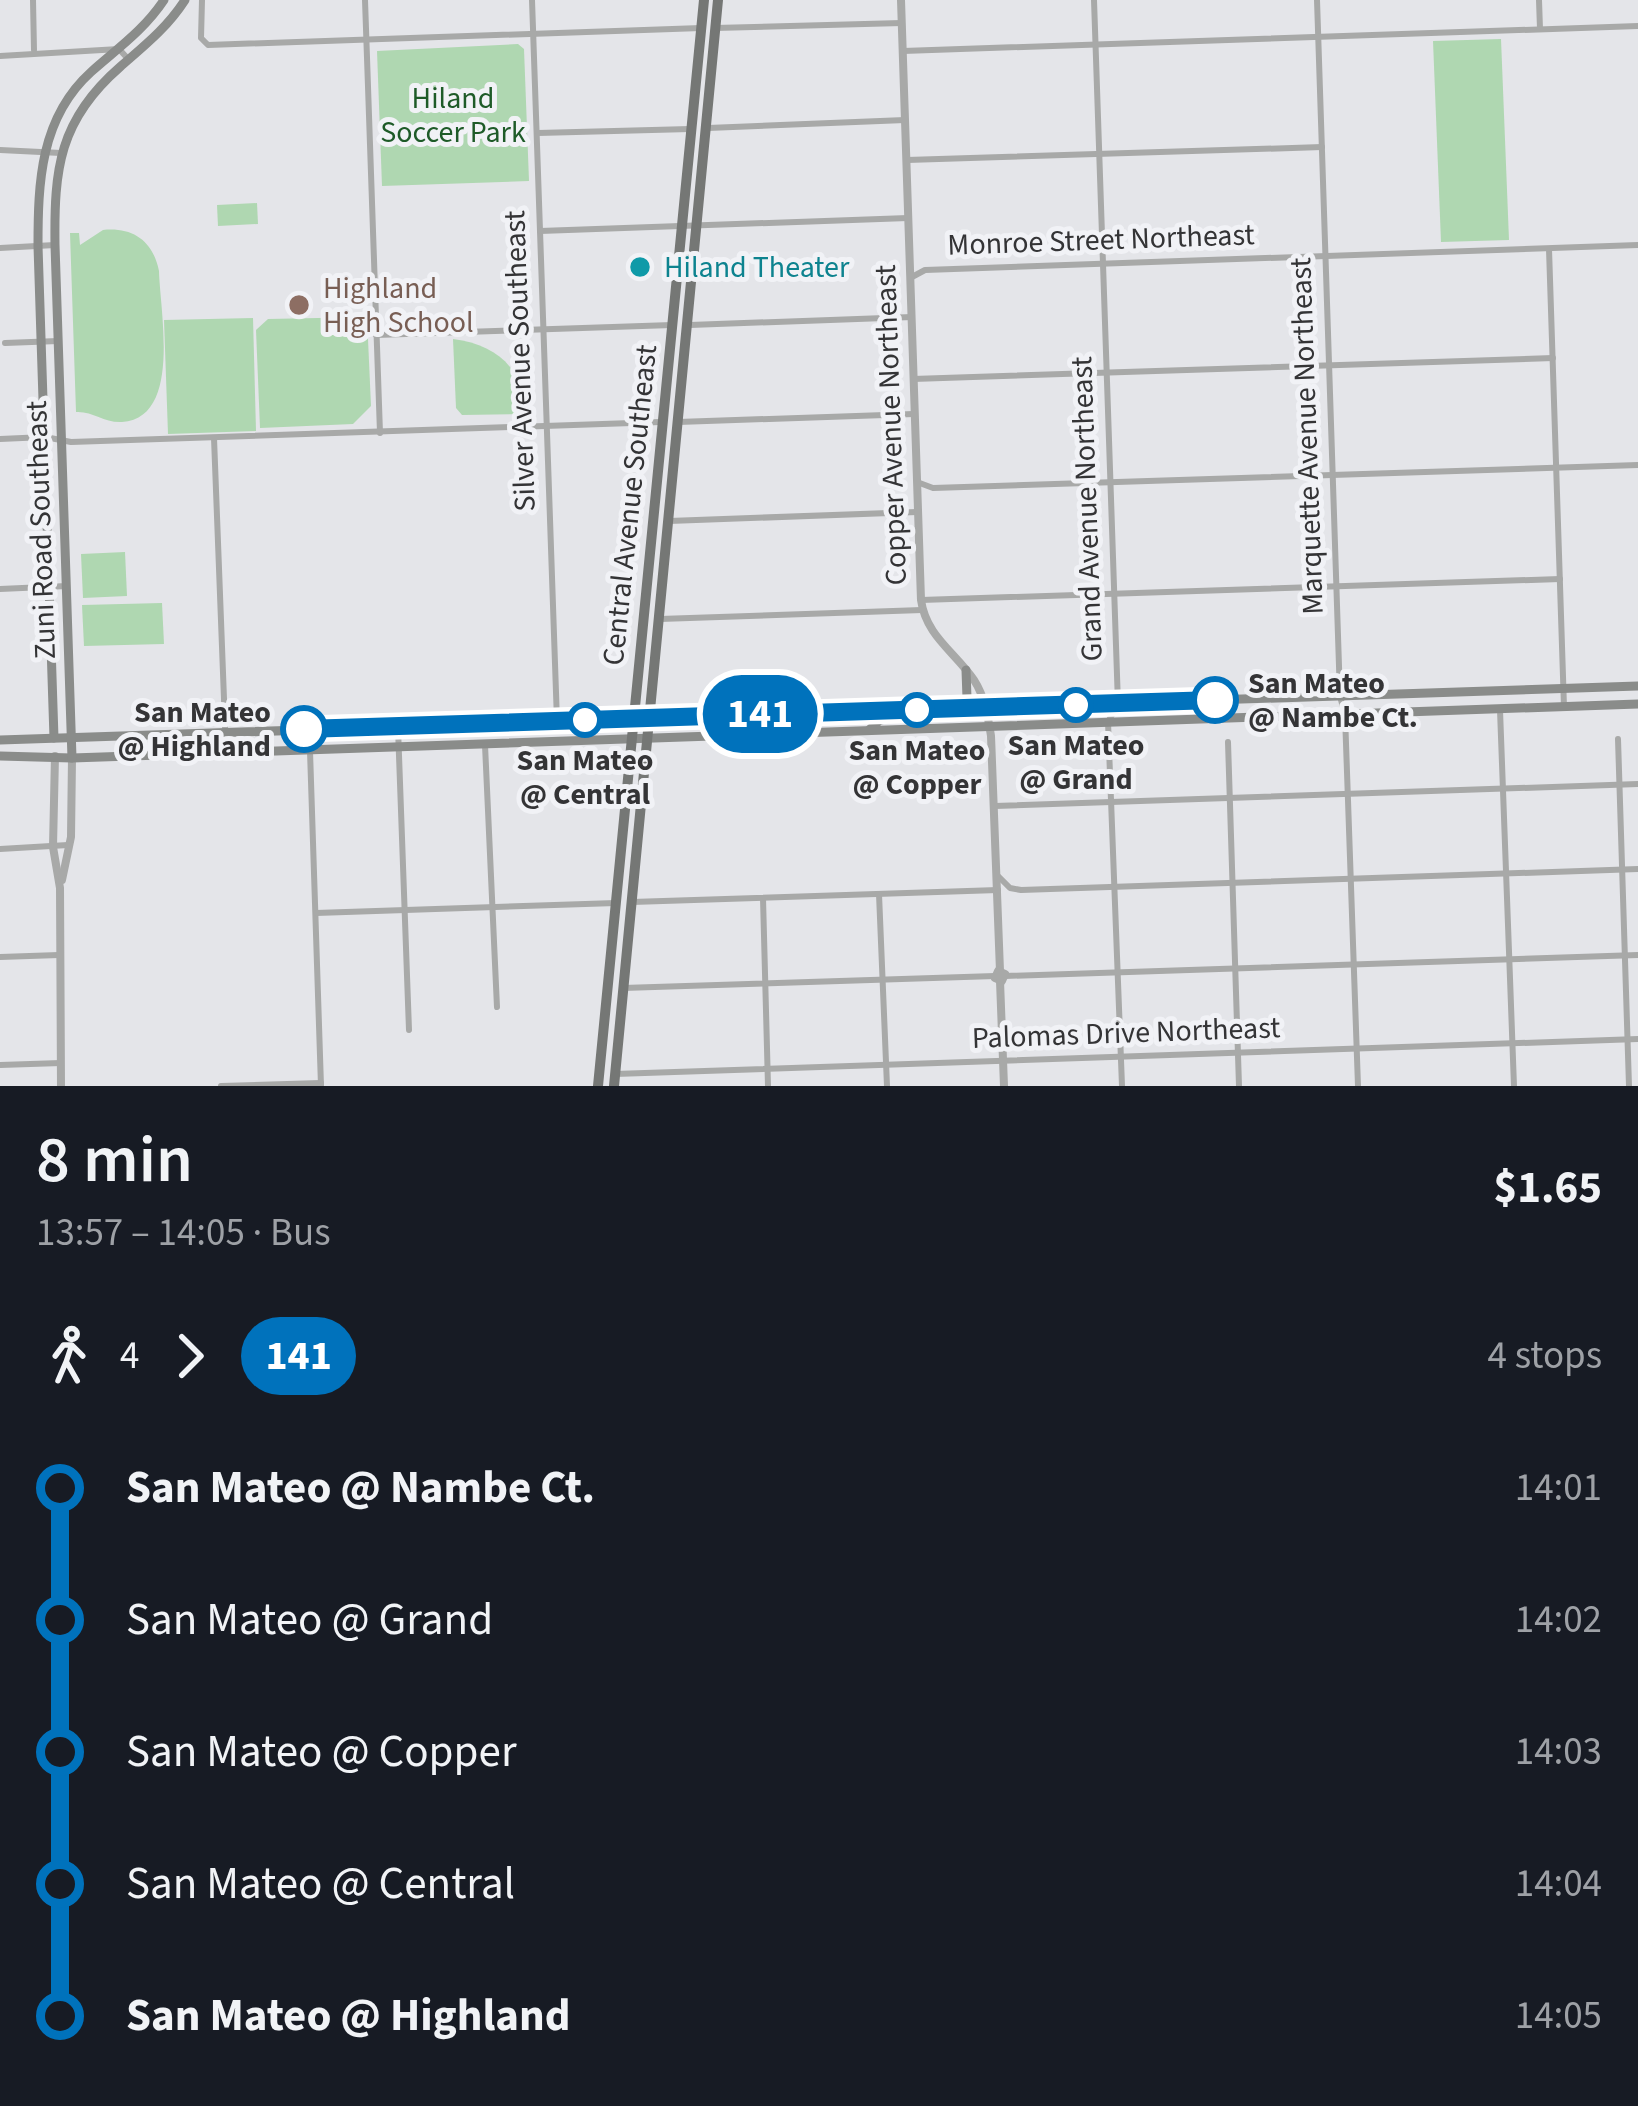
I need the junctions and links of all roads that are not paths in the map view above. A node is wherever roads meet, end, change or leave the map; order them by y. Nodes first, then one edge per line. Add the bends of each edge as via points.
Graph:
1 (33, 0) edge
2 (164, 0) edge
3 (202, 0) edge
4 (365, 0) edge
5 (532, 0) edge
6 (704, 0) edge
7 (718, 0) edge
8 (901, 0) edge
9 (1094, 0) edge
10 (1317, 0) edge
11 (1539, 0) edge
12 (182, 4) edge
13 (202, 20) junction
14 (902, 22) junction
15 (1638, 26) edge
16 (708, 28) junction
17 (1540, 29) junction
18 (533, 33) junction
19 (1317, 36) junction
20 (367, 39) junction
21 (1095, 43) junction
22 (119, 49) junction
23 (77, 50) junction
24 (34, 51) junction
25 (903, 51) junction
26 (0, 56) edge
27 (129, 60) junction
28 (92, 72) junction
29 (905, 120) junction
30 (690, 128) junction
31 (705, 128) junction
32 (537, 133) junction
33 (1322, 147) junction
34 (0, 150) edge
35 (45, 150) junction
36 (61, 153) junction
37 (1099, 155) junction
38 (907, 160) junction
39 (908, 218) junction
40 (681, 226) junction
41 (695, 226) junction
42 (539, 231) junction
43 (56, 245) junction
44 (1638, 245) edge
45 (38, 246) junction
46 (0, 248) edge
47 (1550, 249) junction
48 (1325, 256) junction
49 (910, 259) junction
50 (1103, 262) junction
51 (925, 270) junction
52 (910, 278) junction
53 (911, 316) junction
54 (671, 325) junction
55 (686, 325) junction
56 (543, 328) junction
57 (376, 335) junction
58 (58, 341) junction
59 (42, 342) junction
60 (5, 344) dead end
61 (1553, 358) junction
62 (1328, 365) junction
63 (1106, 373) junction
64 (914, 379) junction
65 (915, 414) junction
66 (663, 422) junction
67 (677, 422) junction
68 (547, 428) junction
69 (380, 433) junction
70 (44, 437) junction
71 (214, 438) junction
72 (0, 439) edge
73 (62, 442) junction
74 (1638, 465) edge
75 (1556, 468) junction
76 (1332, 474) junction
77 (917, 482) junction
78 (1110, 482) junction
79 (933, 488) junction
80 (917, 498) junction
81 (918, 512) junction
82 (669, 521) junction
83 (1560, 579) junction
84 (50, 586) junction
85 (67, 586) junction
86 (1336, 586) junction
87 (0, 589) edge
88 (1114, 593) junction
89 (922, 605) junction
90 (660, 619) junction
91 (966, 670) junction
92 (1638, 686) edge
93 (1563, 688) junction
94 (1340, 697) junction
95 (1118, 704) junction
96 (1638, 704) edge
97 (961, 708) junction
98 (986, 708) junction
99 (1564, 708) junction
100 (936, 709) junction
101 (1500, 710) junction
102 (1345, 715) junction
103 (650, 717) junction
104 (633, 718) junction
105 (557, 721) junction
106 (1108, 722) junction
107 (398, 726) junction
108 (990, 726) junction
109 (869, 730) junction
110 (223, 732) junction
111 (72, 737) junction
112 (632, 737) junction
113 (648, 737) junction
114 (54, 738) junction
115 (1618, 739) dead end
116 (0, 740) edge
117 (485, 741) junction
118 (1228, 742) dead end
119 (399, 745) junction
120 (310, 747) junction
121 (226, 751) junction
122 (0, 756) edge
123 (55, 756) junction
124 (72, 758) junction
125 (1638, 784) edge
126 (1619, 785) junction
127 (1503, 788) junction
128 (1348, 794) junction
129 (1230, 798) junction
130 (1111, 802) junction
131 (995, 806) junction
132 (70, 845) junction
133 (53, 848) junction
134 (0, 849) edge
135 (1622, 869) junction
136 (1638, 869) edge
137 (1506, 874) junction
138 (997, 875) junction
139 (1350, 879) junction
140 (1232, 883) junction
141 (1114, 887) junction
142 (60, 888) junction
143 (998, 890) junction
144 (879, 894) junction
145 (763, 898) junction
146 (632, 902) junction
147 (616, 903) junction
148 (492, 908) junction
149 (404, 910) junction
150 (316, 913) junction
151 (1624, 955) junction
152 (1638, 955) edge
153 (59, 956) junction
154 (0, 957) edge
155 (1508, 958) junction
156 (1354, 964) junction
157 (1236, 968) junction
158 (1118, 972) junction
159 (1000, 976) junction
160 (883, 980) junction
161 (765, 984) junction
162 (623, 988) junction
163 (497, 1007) dead end
164 (409, 1030) dead end
165 (1638, 1039) edge
166 (1628, 1040) junction
167 (1512, 1043) junction
168 (1357, 1049) junction
169 (1238, 1053) junction
170 (1120, 1056) junction
171 (1003, 1061) junction
172 (61, 1063) junction
173 (0, 1065) edge
174 (886, 1065) junction
175 (768, 1069) junction
176 (614, 1080) edge
177 (321, 1084) edge
178 (62, 1086) edge
179 (221, 1086) edge
180 (598, 1086) edge
181 (768, 1086) edge
182 (887, 1086) edge
183 (1004, 1086) edge
184 (1122, 1086) edge
185 (1239, 1086) edge
186 (1358, 1086) edge
187 (1514, 1086) edge
188 (1629, 1086) edge

1 - 24 street
2 - 22 main road, Zuni Road Southeast
3 - 13 street
4 - 20 street
5 - 18 street, Silver Avenue Southeast
6 - 16 main road, Central Avenue Southeast
7 - 16 main road
8 - 14 street, Copper Avenue Northeast
9 - 21 street, Grand Avenue Northeast
10 - 19 street, Marquette Avenue Northeast
11 - 17 street
12 - 13 street
12 - 27 main road, Zuni Road Southeast
13 - 20 street via 203,43
14 - 16 street
14 - 25 street, Copper Avenue Northeast
15 - 17 street
16 - 18 street
16 - 30 main road, Central Avenue Southeast
16 - 31 main road
17 - 19 street
18 - 20 street
18 - 32 street, Silver Avenue Southeast
19 - 21 street
19 - 33 street, Marquette Avenue Northeast
20 - 57 street
21 - 25 street
21 - 37 street, Grand Avenue Northeast
22 - 23 street
22 - 27 street
22 - 28 main road, Zuni Road Southeast
23 - 24 street
23 - 28 street
24 - 26 street
25 - 29 street, Copper Avenue Northeast
27 - 36 main road, Zuni Road Southeast via 87,100
28 - 35 main road, Zuni Road Southeast via 64,105
29 - 31 street
29 - 38 street, Copper Avenue Northeast
30 - 32 street
30 - 40 main road, Central Avenue Southeast
31 - 41 main road
32 - 42 street, Silver Avenue Southeast
33 - 37 street
33 - 48 street, Marquette Avenue Northeast
34 - 35 street
35 - 36 street
35 - 45 main road, Zuni Road Southeast
36 - 43 main road, Zuni Road Southeast
37 - 38 street
37 - 50 street, Grand Avenue Northeast
38 - 39 street, Copper Avenue Northeast
39 - 41 street, Monroe Street Northeast
39 - 49 street, Copper Avenue Northeast
40 - 41 street, Monroe Street Northeast
40 - 42 street, Monroe Street Northeast
40 - 54 main road, Central Avenue Southeast
41 - 55 main road
42 - 56 street, Silver Avenue Southeast
43 - 45 street
43 - 58 main road, Zuni Road Southeast
44 - 47 street, Monroe Street Northeast
45 - 46 street
45 - 59 main road, Zuni Road Southeast
47 - 48 street, Monroe Street Northeast
47 - 61 street
48 - 50 street, Monroe Street Northeast
48 - 62 street, Marquette Avenue Northeast
49 - 51 street, Monroe Street Northeast
49 - 52 street, Copper Avenue Northeast
50 - 51 street, Monroe Street Northeast
50 - 63 street, Grand Avenue Northeast
51 - 52 street, Monroe Street Northeast
52 - 53 street, Copper Avenue Northeast
53 - 55 street
53 - 64 street, Copper Avenue Northeast
54 - 56 street
54 - 66 main road, Central Avenue Southeast
55 - 67 main road
56 - 57 street
56 - 68 street, Silver Avenue Southeast
57 - 69 street
58 - 59 street
58 - 73 main road, Zuni Road Southeast
59 - 60 street
59 - 70 main road, Zuni Road Southeast
61 - 62 street
61 - 75 street
62 - 63 street
62 - 76 street, Marquette Avenue Northeast
63 - 64 street
63 - 78 street, Grand Avenue Northeast
64 - 65 street, Copper Avenue Northeast
65 - 67 street
65 - 77 street, Copper Avenue Northeast
66 - 68 street
66 - 104 main road, Central Avenue Southeast
67 - 82 main road
68 - 69 street
68 - 105 street, Silver Avenue Southeast
69 - 71 street
70 - 72 street
70 - 73 street
70 - 84 main road, Zuni Road Southeast
71 - 73 street
71 - 110 street
73 - 85 main road, Zuni Road Southeast
74 - 75 street
75 - 76 street
75 - 83 street
76 - 78 street
76 - 86 street, Marquette Avenue Northeast
77 - 79 street
77 - 80 street, Copper Avenue Northeast
78 - 79 street
78 - 88 street, Grand Avenue Northeast
79 - 80 street
80 - 81 street, Copper Avenue Northeast
81 - 82 street
81 - 89 street, Copper Avenue Northeast
82 - 90 main road
83 - 86 street
83 - 93 street
84 - 85 street
84 - 87 street
84 - 114 main road, Zuni Road Southeast
85 - 111 main road, Zuni Road Southeast
86 - 88 street
86 - 94 street, Marquette Avenue Northeast
88 - 89 street
88 - 95 street, Grand Avenue Northeast
89 - 90 street
89 - 91 street, Copper Avenue Northeast via 936,638
90 - 103 main road
91 - 97 main road
91 - 98 street, Copper Avenue Northeast
92 - 93 main road
93 - 94 main road
93 - 99 street
94 - 95 main road
94 - 102 street, Marquette Avenue Northeast
95 - 98 main road
95 - 106 street, Grand Avenue Northeast
96 - 99 main road
97 - 98 main road
97 - 100 main road
98 - 108 street, Copper Avenue Northeast
99 - 101 main road
100 - 103 main road
100 - 109 main road via 874,722
101 - 102 main road
101 - 127 street
102 - 106 main road
102 - 128 street, Marquette Avenue Northeast
103 - 104 main road
103 - 113 main road
104 - 105 main road
104 - 112 main road, Central Avenue Southeast
105 - 107 main road
106 - 108 main road
106 - 130 street
107 - 110 main road
107 - 119 street
108 - 109 main road
108 - 131 street, Copper Avenue Northeast
109 - 113 main road
110 - 111 main road
110 - 121 street
111 - 114 main road
111 - 124 main road, Zuni Road Southeast
112 - 113 main road
112 - 117 main road
112 - 147 main road, Central Avenue Southeast
113 - 146 main road
114 - 116 main road
114 - 123 main road, Zuni Road Southeast
115 - 126 street
117 - 119 main road
117 - 148 street
118 - 129 street
119 - 120 main road
119 - 149 street
120 - 121 main road
120 - 150 street
121 - 124 main road
122 - 123 main road
123 - 124 main road
123 - 133 street, Zuni Road Southeast
124 - 132 street, Zuni Road Southeast
125 - 126 street
126 - 127 street
126 - 135 street
127 - 128 street
127 - 137 street
128 - 129 street
128 - 139 street, Marquette Avenue Northeast
129 - 130 street
129 - 140 street
130 - 131 street
130 - 141 street
131 - 138 street, Copper Avenue Northeast
132 - 133 street
132 - 142 street, Zuni Road Southeast
133 - 134 street
133 - 142 street, Zuni Road Southeast
135 - 136 street
135 - 137 street
135 - 151 street
137 - 139 street
137 - 155 street
138 - 141 street via 1021,890
138 - 143 street, Copper Avenue Northeast
139 - 140 street
139 - 156 street, Marquette Avenue Northeast
140 - 141 street
140 - 157 street
141 - 158 street
142 - 153 street, Zuni Road Southeast
143 - 144 street
143 - 159 street, Copper Avenue Northeast
144 - 145 street
144 - 160 street
145 - 146 street
145 - 161 street
146 - 162 main road
147 - 148 street
147 - 180 main road, Central Avenue Southeast
148 - 149 street
148 - 163 street
149 - 150 street
149 - 164 street
150 - 177 street
151 - 152 street
151 - 155 street
151 - 166 street
153 - 154 street
153 - 172 street, Zuni Road Southeast
155 - 156 street
155 - 167 street
156 - 157 street
156 - 168 street, Marquette Avenue Northeast
157 - 158 street
157 - 169 street
158 - 159 street
158 - 170 street
159 - 160 street
159 - 171 street, Copper Avenue Northeast
160 - 161 street
160 - 174 street
161 - 162 street
161 - 175 street
162 - 176 main road
165 - 166 street, Palomas Drive Northeast
166 - 167 street, Palomas Drive Northeast
166 - 188 street
167 - 168 street, Palomas Drive Northeast
167 - 187 street
168 - 169 street, Palomas Drive Northeast
168 - 186 street, Marquette Avenue Northeast
169 - 170 street, Palomas Drive Northeast
169 - 185 street
170 - 171 street, Palomas Drive Northeast
170 - 184 street
171 - 174 street, Palomas Drive Northeast
171 - 183 street, Copper Avenue Northeast
172 - 173 street
172 - 178 street, Zuni Road Southeast
174 - 175 street, Palomas Drive Northeast
174 - 182 street
175 - 176 street, Palomas Drive Northeast
175 - 181 street
177 - 179 street

